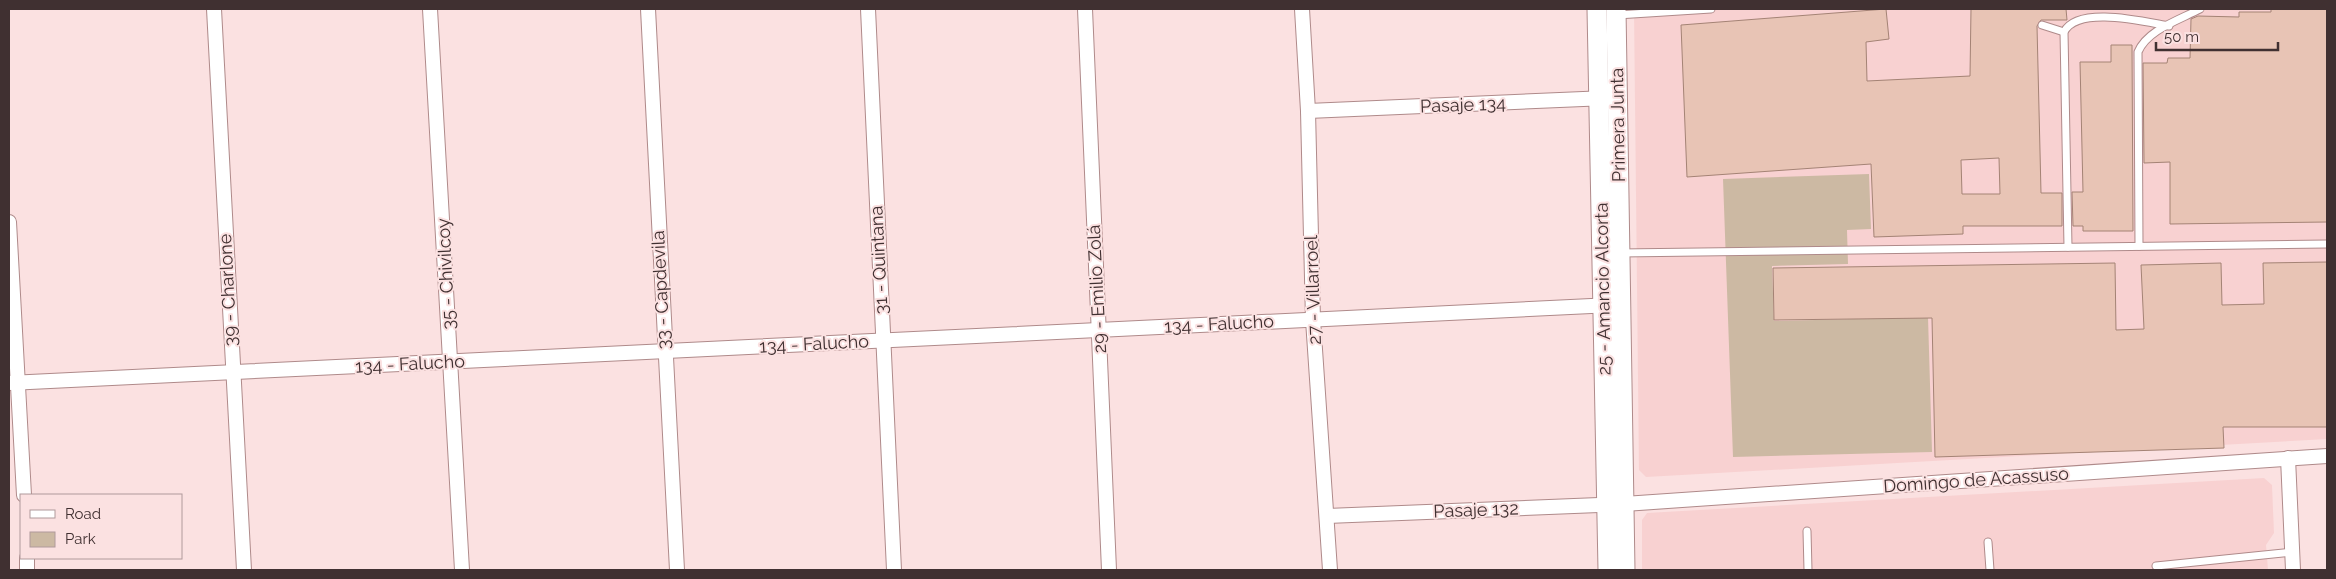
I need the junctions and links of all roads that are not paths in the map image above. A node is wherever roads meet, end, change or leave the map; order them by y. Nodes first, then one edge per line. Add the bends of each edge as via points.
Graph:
1 (214, 9) edge
2 (430, 9) edge
3 (648, 9) edge
4 (868, 9) edge
5 (1084, 9) edge
6 (1302, 9) edge
7 (1597, 9) edge
8 (1711, 9) edge
9 (2200, 9) edge
10 (1616, 12) edge
11 (2042, 25) dead end
12 (2169, 26) junction
13 (2064, 32) junction
14 (1609, 98) junction
15 (1308, 111) junction
16 (9, 222) edge
17 (2327, 244) edge
18 (2139, 246) junction
19 (2068, 247) junction
20 (1620, 253) junction
21 (1612, 305) junction
22 (1313, 320) junction
23 (1099, 330) junction
24 (883, 341) junction
25 (664, 352) junction
26 (451, 362) junction
27 (233, 373) junction
28 (13, 383) edge
29 (2327, 456) edge
30 (2288, 458) junction
31 (24, 494) edge
32 (1615, 505) junction
33 (1327, 516) junction
34 (1807, 531) dead end
35 (1988, 542) dead end
36 (2293, 552) junction
37 (2156, 566) dead end
38 (244, 570) edge
39 (462, 570) edge
40 (677, 570) edge
41 (894, 570) edge
42 (1109, 570) edge
43 (1330, 570) edge
44 (1608, 570) edge
45 (1625, 570) edge
46 (1808, 570) edge
47 (1990, 570) edge
48 (2294, 570) edge

1 - 27 street, 39 - Charlone
2 - 26 street, 35 - Chivilcoy
3 - 25 street, 33 - Capdevila
4 - 24 street, 31 - Quintana
5 - 23 street, 29 - Emilio Zolá
6 - 15 street, 27 - Villarroel
7 - 14 main road, 25 - Amancio Alcorta
8 - 10 lane
9 - 12 lane
10 - 14 main road, Primera Junta
11 - 13 lane
12 - 13 lane via 2104,17 2073,23
12 - 18 lane via 2152,33 2138,52
13 - 19 lane
14 - 15 street, Pasaje 134
14 - 20 main road, Primera Junta
14 - 21 main road, 25 - Amancio Alcorta
15 - 22 street, 27 - Villarroel
16 - 28 street
17 - 18 lane
18 - 19 lane
19 - 20 lane
20 - 21 main road, Primera Junta
21 - 22 street, 134 - Falucho
21 - 32 main road, Primera Junta
22 - 23 street, 134 - Falucho
22 - 33 street, 27 - Villarroel
23 - 24 street, 134 - Falucho
23 - 42 street, 29 - Emilio Zolá
24 - 25 street, 134 - Falucho
24 - 41 street, 31 - Quintana
25 - 26 street, 134 - Falucho
25 - 40 street, 33 - Capdevila
26 - 27 street, 134 - Falucho
26 - 39 street, 35 - Chivilcoy
27 - 28 street, 134 - Falucho
27 - 38 street, 39 - Charlone
28 - 31 street
29 - 30 street, Domingo de Acassuso
30 - 32 street, Domingo de Acassuso
30 - 36 street
32 - 33 street, Pasaje 132
32 - 44 main road
32 - 45 main road, Primera Junta
33 - 43 street, 27 - Villarroel
34 - 46 lane
35 - 47 lane
36 - 37 lane
36 - 48 street

